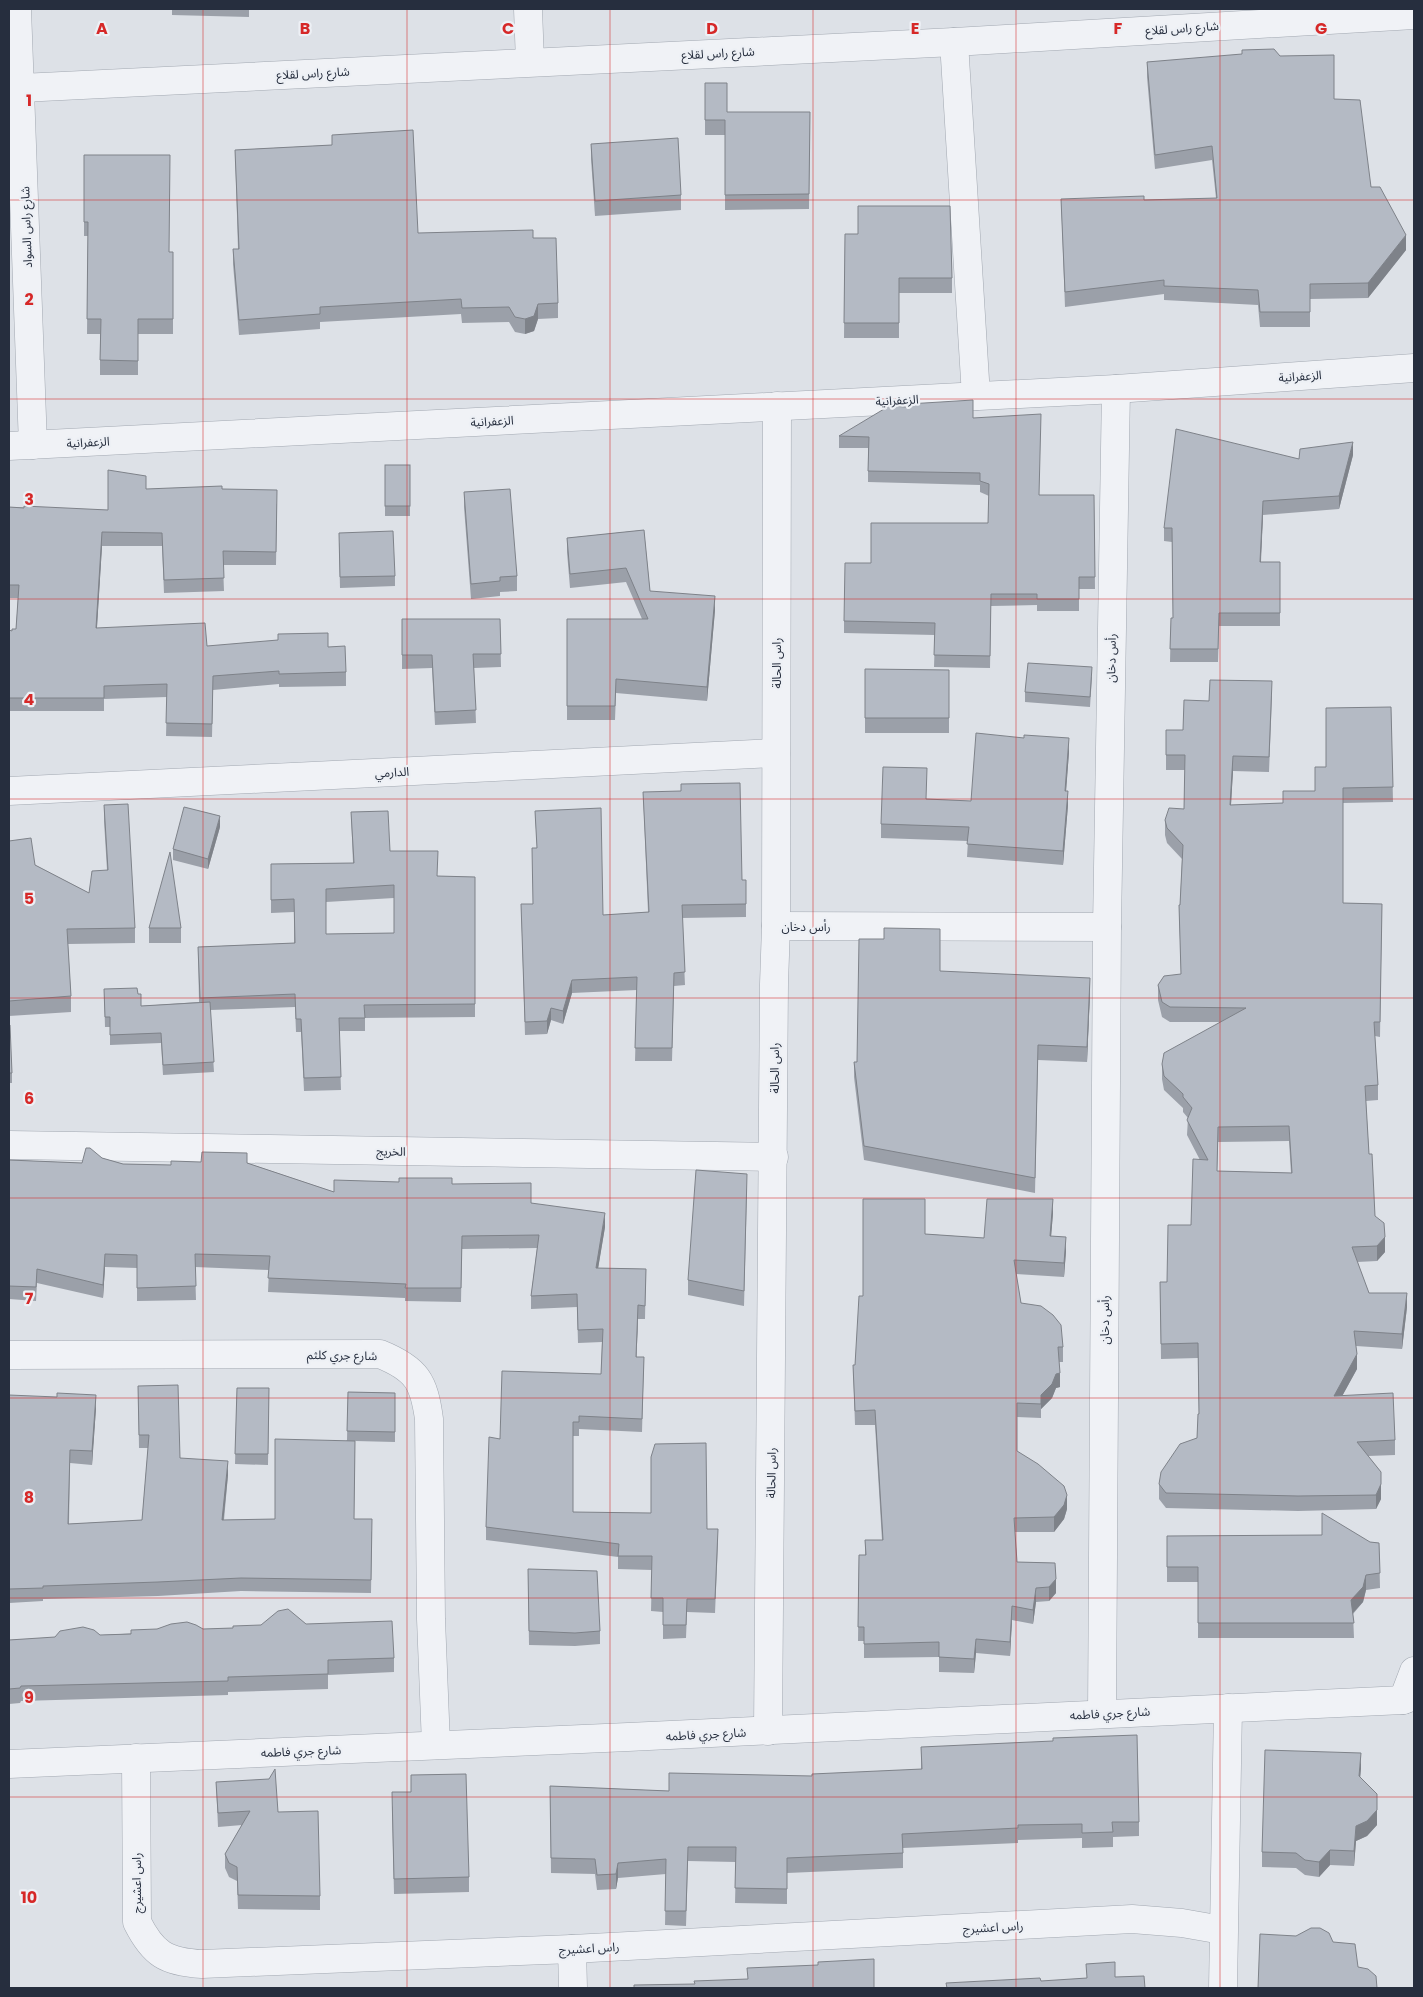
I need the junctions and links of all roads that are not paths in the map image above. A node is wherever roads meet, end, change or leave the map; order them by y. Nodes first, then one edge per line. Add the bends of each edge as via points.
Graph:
1 (17, 9) edge
2 (528, 9) edge
3 (1414, 15) edge
4 (954, 42) junction
5 (530, 62) junction
6 (21, 88) junction
7 (1414, 368) edge
8 (1116, 389) junction
9 (976, 396) junction
10 (777, 406) junction
11 (21, 445) edge
12 (776, 752) junction
13 (9, 791) edge
14 (776, 926) junction
15 (1107, 927) junction
16 (9, 1145) edge
17 (774, 1157) junction
18 (9, 1355) edge
19 (1414, 1671) edge
20 (1410, 1700) edge
21 (1228, 1708) junction
22 (1102, 1714) junction
23 (768, 1731) junction
24 (436, 1745) junction
25 (136, 1758) junction
26 (9, 1764) edge
27 (1222, 1930) junction
28 (572, 1949) junction
29 (573, 1988) edge
30 (1223, 1988) edge

1 - 6 street, شارع راس السواد
2 - 5 street
3 - 4 street, شارع راس لقلاع
4 - 5 street, شارع راس لقلاع
4 - 9 street
5 - 6 street, شارع راس لقلاع
6 - 11 street, شارع راس السواد
7 - 8 street, الزعفرانية
8 - 9 street, الزعفرانية
8 - 15 street, رأس دخان
9 - 10 street, الزعفرانية
10 - 11 street, الزعفرانية
10 - 12 street, راس الحالة
12 - 13 street, الدارمي
12 - 14 street, راس الحالة
14 - 15 street, رأس دخان
14 - 17 street, راس الحالة
15 - 22 street, رأس دخان
16 - 17 street, الخريج
17 - 23 street, راس الحالة
18 - 24 street, شارع جري كلثم via 380,1354 399,1361 414,1374 426,1393 430,1419 431,1619
19 - 20 street
20 - 21 street, شارع جري فاطمه
21 - 22 street, شارع جري فاطمه
21 - 27 street
22 - 23 street, شارع جري فاطمه
23 - 24 street, شارع جري فاطمه
24 - 25 street, شارع جري فاطمه
25 - 26 street, شارع جري فاطمه
25 - 28 street, راس اعشيرج via 136,1922 146,1941 162,1955 181,1963 202,1964
27 - 28 street, راس اعشيرج via 1182,1923 1132,1920
27 - 30 street
28 - 29 street

